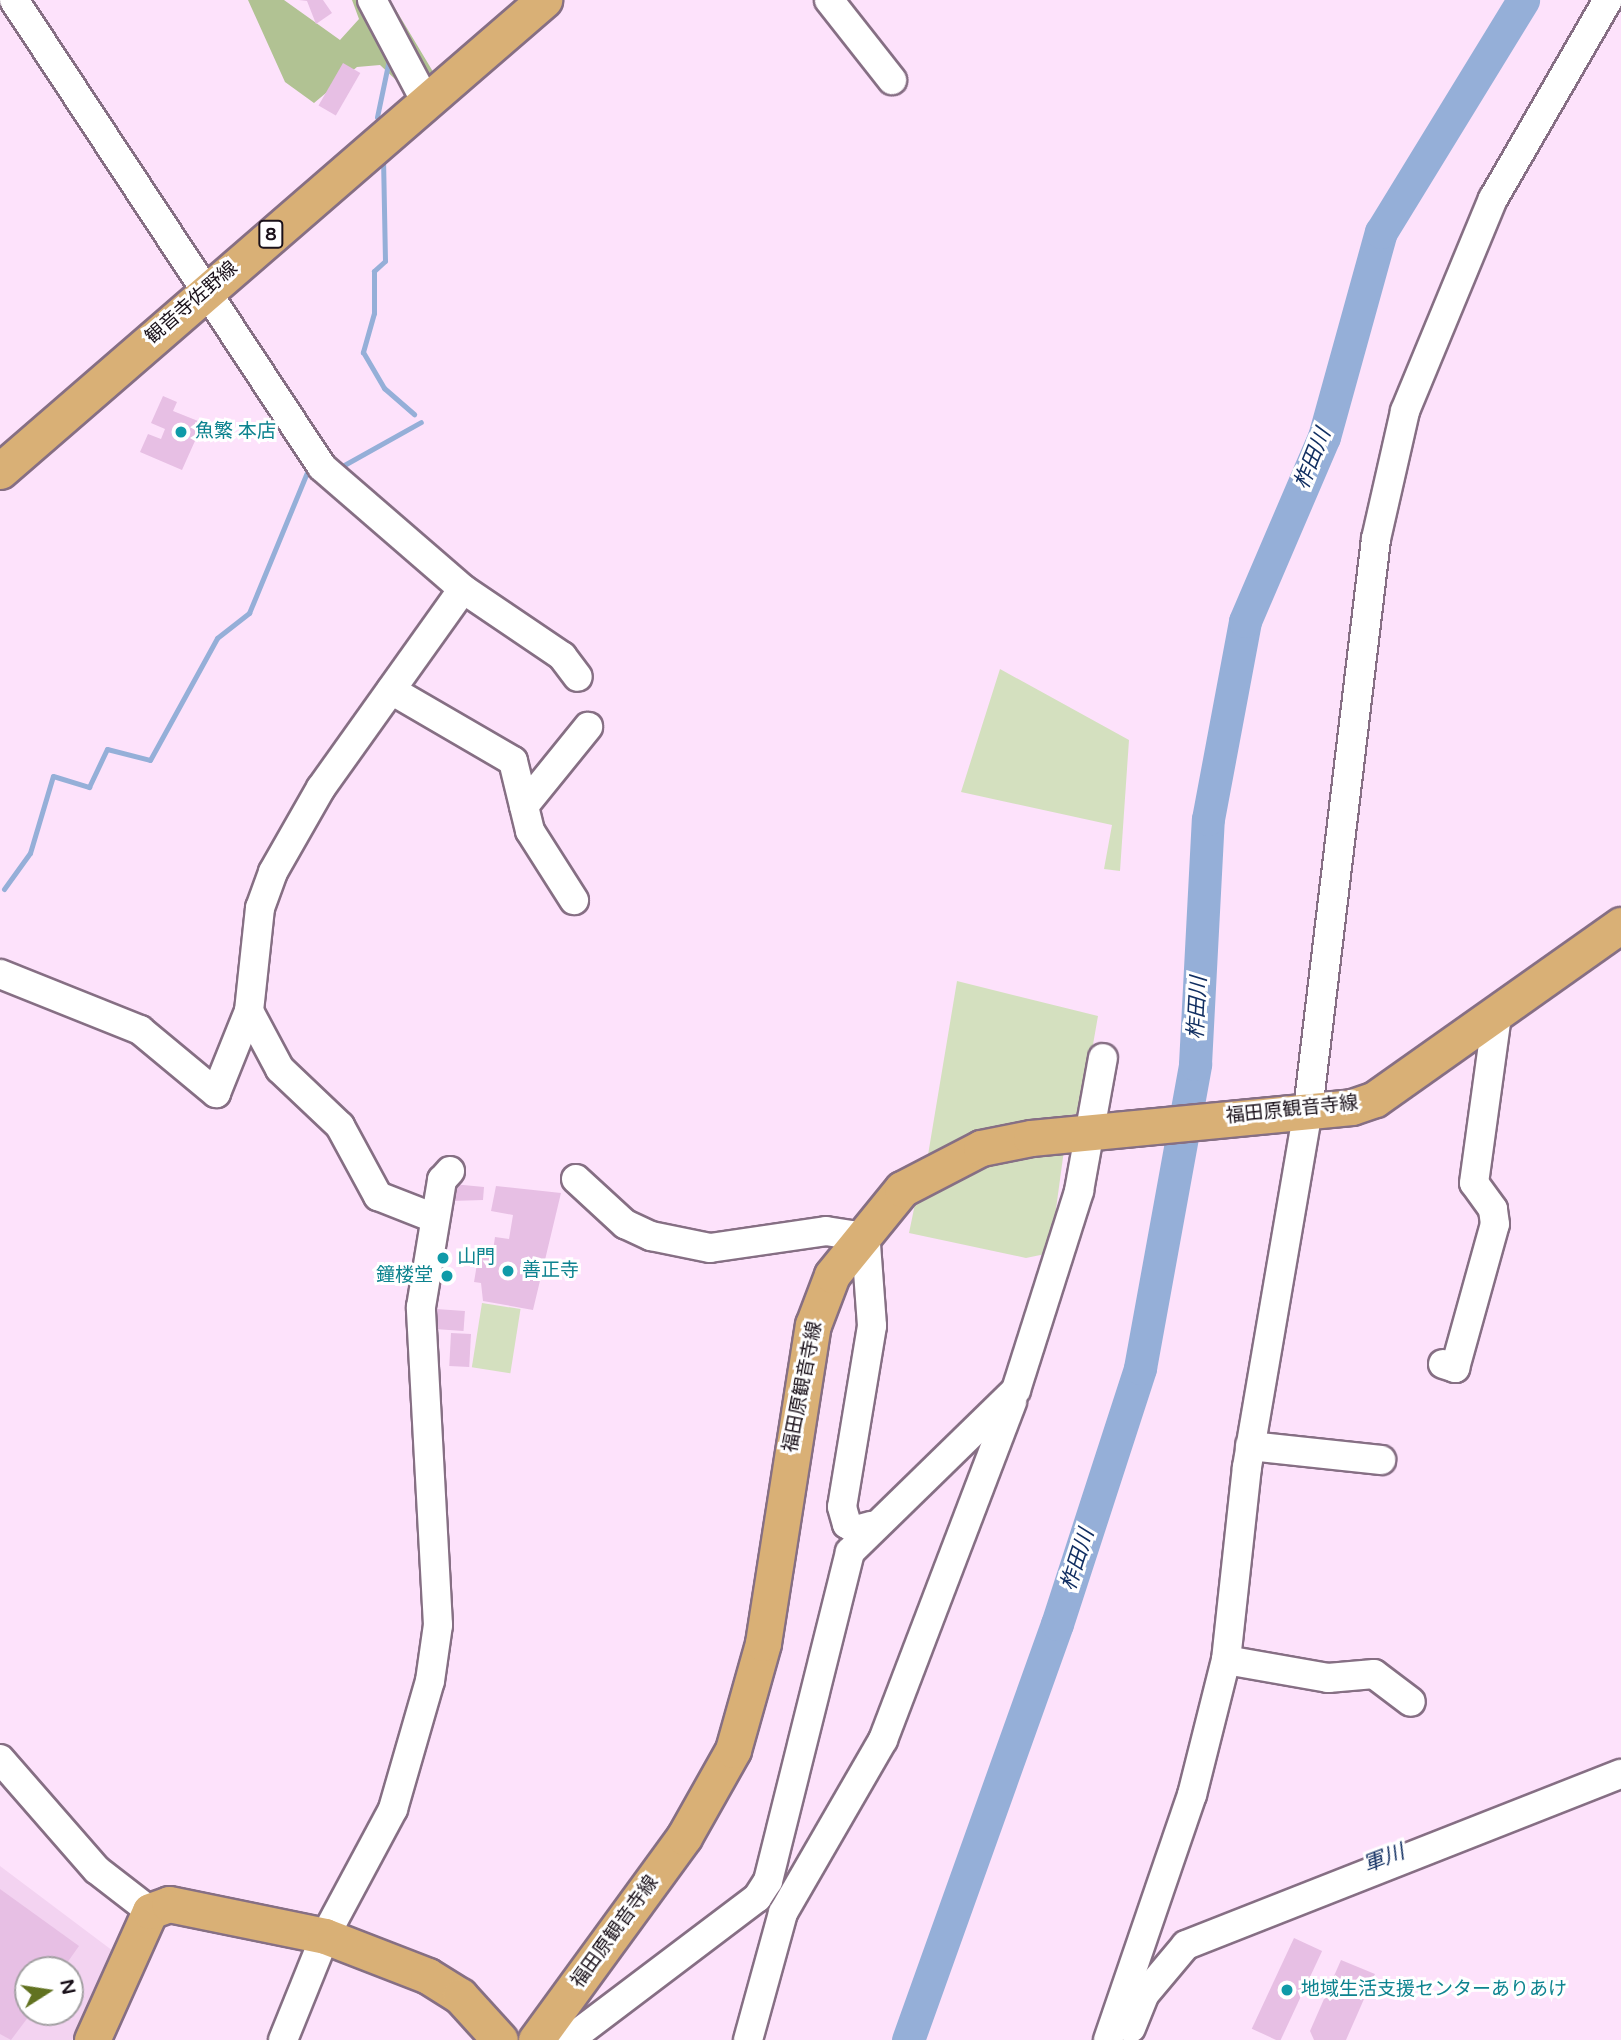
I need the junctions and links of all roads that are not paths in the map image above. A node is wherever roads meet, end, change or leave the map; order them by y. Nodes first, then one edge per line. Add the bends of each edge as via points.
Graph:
1 (14, 0) edge
2 (372, 0) edge
3 (544, 0) edge
4 (829, 0) edge
5 (1608, 0) edge
6 (892, 79) dead end
7 (426, 102) junction
8 (202, 293) junction
9 (13, 461) edge
10 (0, 478) edge
11 (463, 589) junction
12 (578, 677) dead end
13 (391, 690) junction
14 (588, 727) dead end
15 (524, 806) junction
16 (574, 901) dead end
17 (1621, 925) edge
18 (0, 974) edge
19 (249, 1011) junction
20 (1497, 1015) junction
21 (1103, 1058) dead end
22 (1308, 1110) junction
23 (1087, 1131) junction
24 (450, 1171) dead end
25 (576, 1179) dead end
26 (435, 1218) junction
27 (858, 1236) junction
28 (1443, 1364) dead end
29 (1016, 1390) junction
30 (1250, 1446) junction
31 (1381, 1461) dead end
32 (871, 1526) junction
33 (1226, 1660) junction
34 (1411, 1702) dead end
35 (0, 1759) edge
36 (1621, 1774) edge
37 (1168, 1870) junction
38 (757, 1898) junction
39 (150, 1911) junction
40 (783, 1913) junction
41 (325, 1936) junction
42 (1172, 1954) junction
43 (92, 2040) edge
44 (283, 2040) edge
45 (500, 2040) edge
46 (536, 2040) edge
47 (569, 2040) edge
48 (748, 2040) edge
49 (1108, 2040) edge
50 (1126, 2040) edge

1 - 8 street
2 - 7 street
3 - 7 main road, 観音寺佐野線 / 8
4 - 6 street
5 - 22 street via 1493,199 1405,411 1376,539
7 - 8 main road, 観音寺佐野線 / 8
8 - 9 main road, 観音寺佐野線 / 8
8 - 11 street via 332,478
9 - 10 street
11 - 12 street via 562,656
11 - 13 street
13 - 15 street via 513,761
13 - 19 street via 321,788 273,872 260,908
14 - 15 street
15 - 16 street via 530,831
17 - 20 main road, 福田原観音寺線
18 - 19 street via 140,1030 216,1093
19 - 26 street via 280,1069 340,1126 378,1196
20 - 22 main road, 福田原観音寺線 via 1375,1099
20 - 28 street via 1474,1183 1493,1209 1494,1224 1455,1368
21 - 23 street
22 - 23 main road, 福田原観音寺線
22 - 30 street
23 - 27 main road, 福田原観音寺線 via 981,1148 942,1164 902,1189
23 - 29 street via 1057,1273
24 - 26 street via 442,1180
25 - 27 street via 625,1224 710,1248 791,1232
26 - 41 street via 421,1307 438,1625 430,1681 393,1809
27 - 32 street via 866,1244 873,1326 842,1507 847,1524 856,1530
27 - 46 main road, 福田原観音寺線 via 832,1275 813,1325 763,1643 733,1750 684,1837
29 - 32 street via 946,1465
29 - 40 street via 883,1740
30 - 31 street
30 - 33 street
32 - 38 street via 850,1552 768,1881
33 - 34 street via 1328,1678 1374,1674
33 - 37 street
35 - 39 street via 97,1870
36 - 42 street
37 - 42 street via 1166,1938
37 - 49 street
38 - 40 street
38 - 47 street
39 - 41 main road via 169,1904
39 - 43 main road
40 - 48 street
41 - 44 street
41 - 45 main road via 428,1976 460,1996
42 - 50 street via 1144,1995

